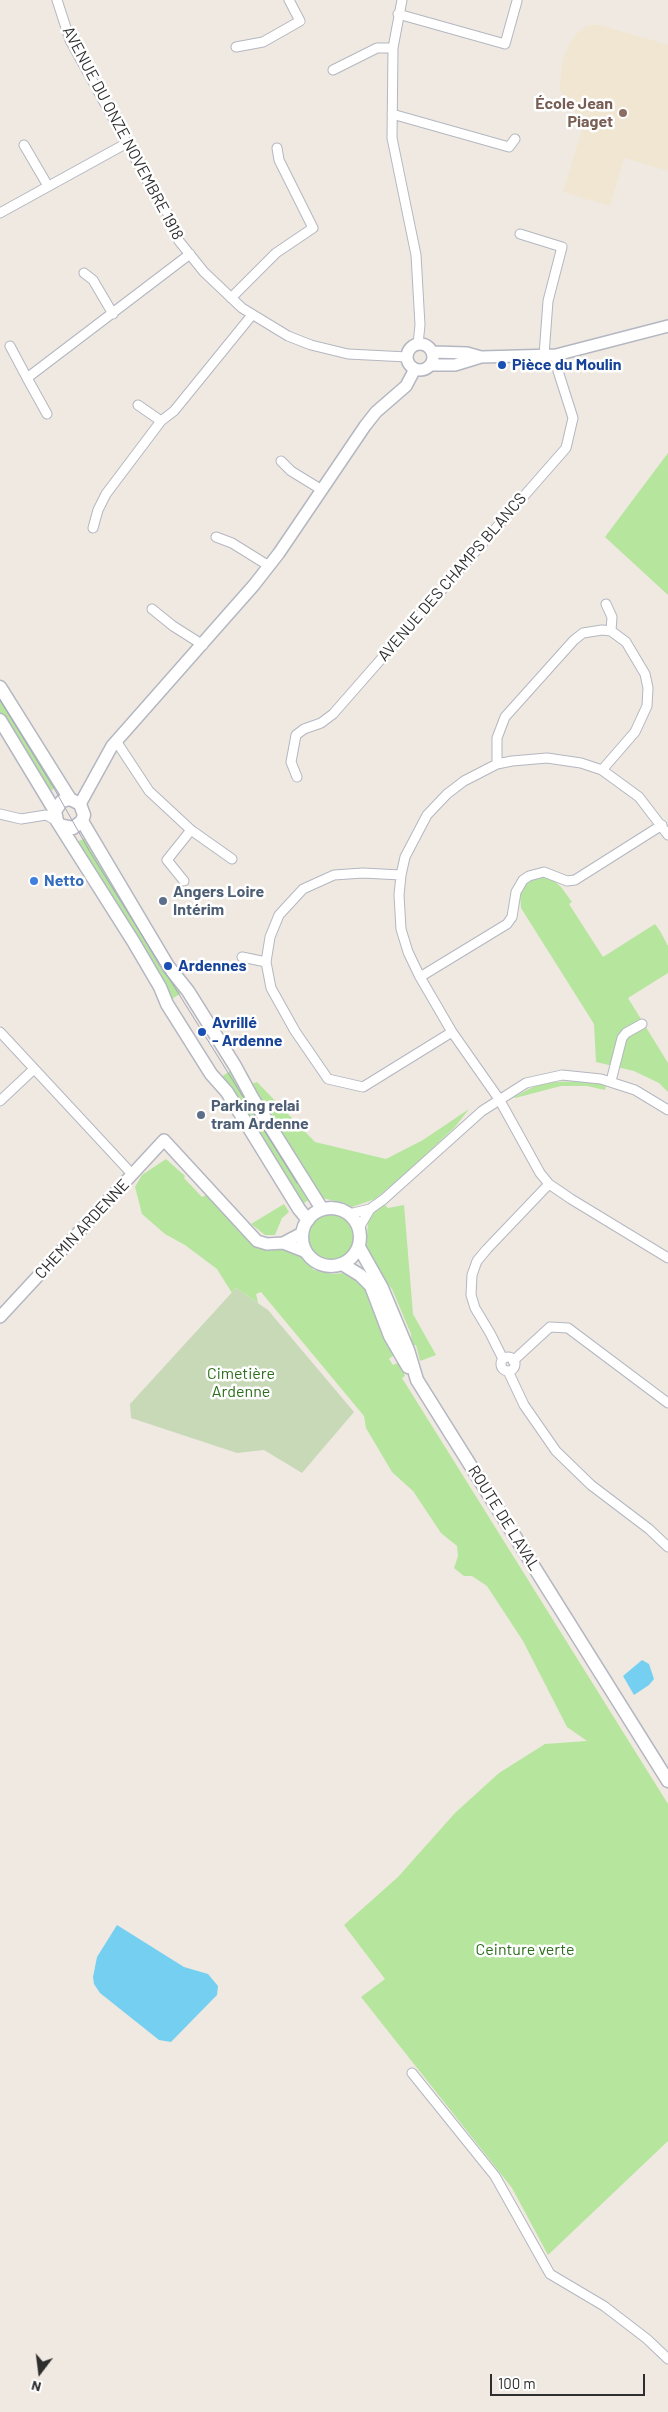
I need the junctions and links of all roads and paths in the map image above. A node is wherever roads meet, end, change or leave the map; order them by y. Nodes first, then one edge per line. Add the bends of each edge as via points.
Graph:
1 (57, 0) edge
2 (289, 0) edge
3 (402, 0) edge
4 (517, 1) edge
5 (398, 14) junction
6 (236, 47) dead end
7 (393, 48) junction
8 (334, 70) dead end
9 (392, 114) junction
10 (515, 139) dead end
11 (127, 143) junction
12 (24, 145) dead end
13 (277, 148) dead end
14 (48, 186) junction
15 (0, 213) edge
16 (520, 234) dead end
17 (190, 254) junction
18 (84, 273) dead end
19 (231, 298) junction
20 (113, 314) junction
21 (252, 315) junction
22 (668, 326) edge
23 (418, 344) junction
24 (10, 346) dead end
25 (432, 352) junction
26 (550, 355) junction
27 (407, 357) junction
28 (481, 357) junction
29 (430, 365) junction
30 (415, 369) junction
31 (27, 378) junction
32 (138, 405) dead end
33 (47, 414) dead end
34 (161, 421) junction
35 (280, 460) dead end
36 (322, 490) junction
37 (94, 528) dead end
38 (216, 537) dead end
39 (269, 566) junction
40 (606, 604) dead end
41 (152, 608) dead end
42 (611, 631) junction
43 (203, 645) junction
44 (0, 686) edge
45 (0, 720) edge
46 (116, 741) junction
47 (497, 764) junction
48 (602, 770) junction
49 (297, 777) dead end
50 (75, 802) junction
51 (0, 814) edge
52 (57, 819) junction
53 (82, 821) junction
54 (662, 825) junction
55 (192, 830) junction
56 (668, 835) edge
57 (232, 859) dead end
58 (401, 875) junction
59 (184, 881) dead end
60 (242, 957) dead end
61 (266, 962) junction
62 (420, 976) junction
63 (642, 1024) dead end
64 (0, 1032) edge
65 (452, 1032) junction
66 (34, 1069) junction
67 (611, 1081) junction
68 (499, 1099) junction
69 (0, 1101) edge
70 (668, 1110) edge
71 (132, 1174) junction
72 (549, 1184) junction
73 (322, 1209) junction
74 (370, 1209) junction
75 (349, 1214) junction
76 (308, 1220) junction
77 (359, 1228) junction
78 (302, 1234) junction
79 (283, 1243) junction
80 (359, 1247) junction
81 (306, 1252) junction
82 (668, 1258) edge
83 (342, 1264) junction
84 (0, 1317) edge
85 (503, 1359) junction
86 (513, 1360) junction
87 (508, 1371) junction
88 (417, 1380) junction
89 (668, 1403) edge
90 (668, 1547) edge
91 (668, 1781) edge
92 (412, 2074) dead end
93 (668, 2359) edge

1 - 11 street, AVENUE DU ONZE NOVEMBRE 1918 via 70,40
2 - 6 street via 300,21 263,42
3 - 5 street
4 - 5 street via 505,44
5 - 7 street
7 - 8 street via 378,48
7 - 9 street
9 - 10 street via 509,147
9 - 23 street via 393,145 416,255
11 - 14 street
11 - 17 street, AVENUE DU ONZE NOVEMBRE 1918 via 164,207 178,241
12 - 14 street
13 - 19 street via 279,160 313,228 276,253
14 - 15 street
16 - 26 street, AVENUE DES CHAMPS BLANCS via 562,247 548,301
17 - 19 street, AVENUE DU ONZE NOVEMBRE 1918
17 - 20 street
18 - 20 street via 93,280
19 - 21 street, AVENUE DU ONZE NOVEMBRE 1918
20 - 31 street
21 - 27 street, AVENUE DU ONZE NOVEMBRE 1918 via 288,336 332,351
21 - 34 street via 174,411
22 - 26 street
23 - 25 street via 427,345
23 - 27 street via 410,348
24 - 31 street
25 - 28 street via 467,353
25 - 29 street
26 - 28 street
26 - 49 street, AVENUE DES CHAMPS BLANCS via 573,418 566,448 333,714 296,735 290,762
27 - 30 street
28 - 29 street via 455,365
29 - 30 street via 422,370
30 - 36 street via 406,386 372,418
31 - 33 street
32 - 34 street
34 - 37 street via 106,494
35 - 36 street via 291,471
36 - 39 street
38 - 39 street
39 - 43 street
40 - 42 street via 612,617
41 - 43 street
42 - 47 street via 592,630 574,640 505,717 497,738
42 - 48 street via 636,655 645,674 647,706 636,732
43 - 46 street
44 - 50 main road
45 - 52 main road
46 - 50 street
46 - 55 street via 149,791
47 - 48 street via 547,758
47 - 58 street via 464,781 427,815 415,835
48 - 54 street via 640,797
50 - 52 main road via 62,801
50 - 53 main road via 84,816
51 - 52 street via 20,819 46,815
52 - 53 main road via 73,828
52 - 76 main road via 133,941 167,1004
53 - 73 main road via 168,966 188,991
54 - 56 street
54 - 62 street via 575,880 567,881 544,872 529,876 519,886 512,917 507,924
55 - 57 street
55 - 59 street via 167,860
58 - 61 street via 334,875 303,889 279,915 270,937
58 - 62 street via 401,929
60 - 61 street
61 - 65 street via 271,988 328,1079 363,1087
62 - 65 street
63 - 67 street via 622,1038
64 - 66 street
65 - 68 street
66 - 69 street
66 - 71 street
67 - 68 street via 562,1075 526,1083
67 - 70 street via 635,1090
68 - 72 street
68 - 74 street
71 - 79 street, CHEMIN ARDENNE via 164,1140 252,1238 266,1244
71 - 84 street, CHEMIN ARDENNE
72 - 82 street
72 - 85 street via 487,1249 477,1261 472,1275 471,1295 475,1308
73 - 75 main road via 334,1208
73 - 76 main road
74 - 75 street
74 - 77 street
75 - 77 main road
76 - 78 main road
77 - 80 main road
78 - 79 street
78 - 81 main road
79 - 81 street
80 - 83 main road via 354,1256
80 - 88 main road, ROUTE DE LAVAL via 382,1288
81 - 83 main road via 322,1265
83 - 88 main road via 360,1274 371,1286 390,1336
85 - 86 street
85 - 87 street via 502,1368
86 - 87 street via 514,1367
86 - 89 street via 550,1327 568,1328
87 - 90 street via 524,1405 556,1451 591,1485
88 - 91 main road, ROUTE DE LAVAL
92 - 93 street via 495,2176 550,2274 604,2306

